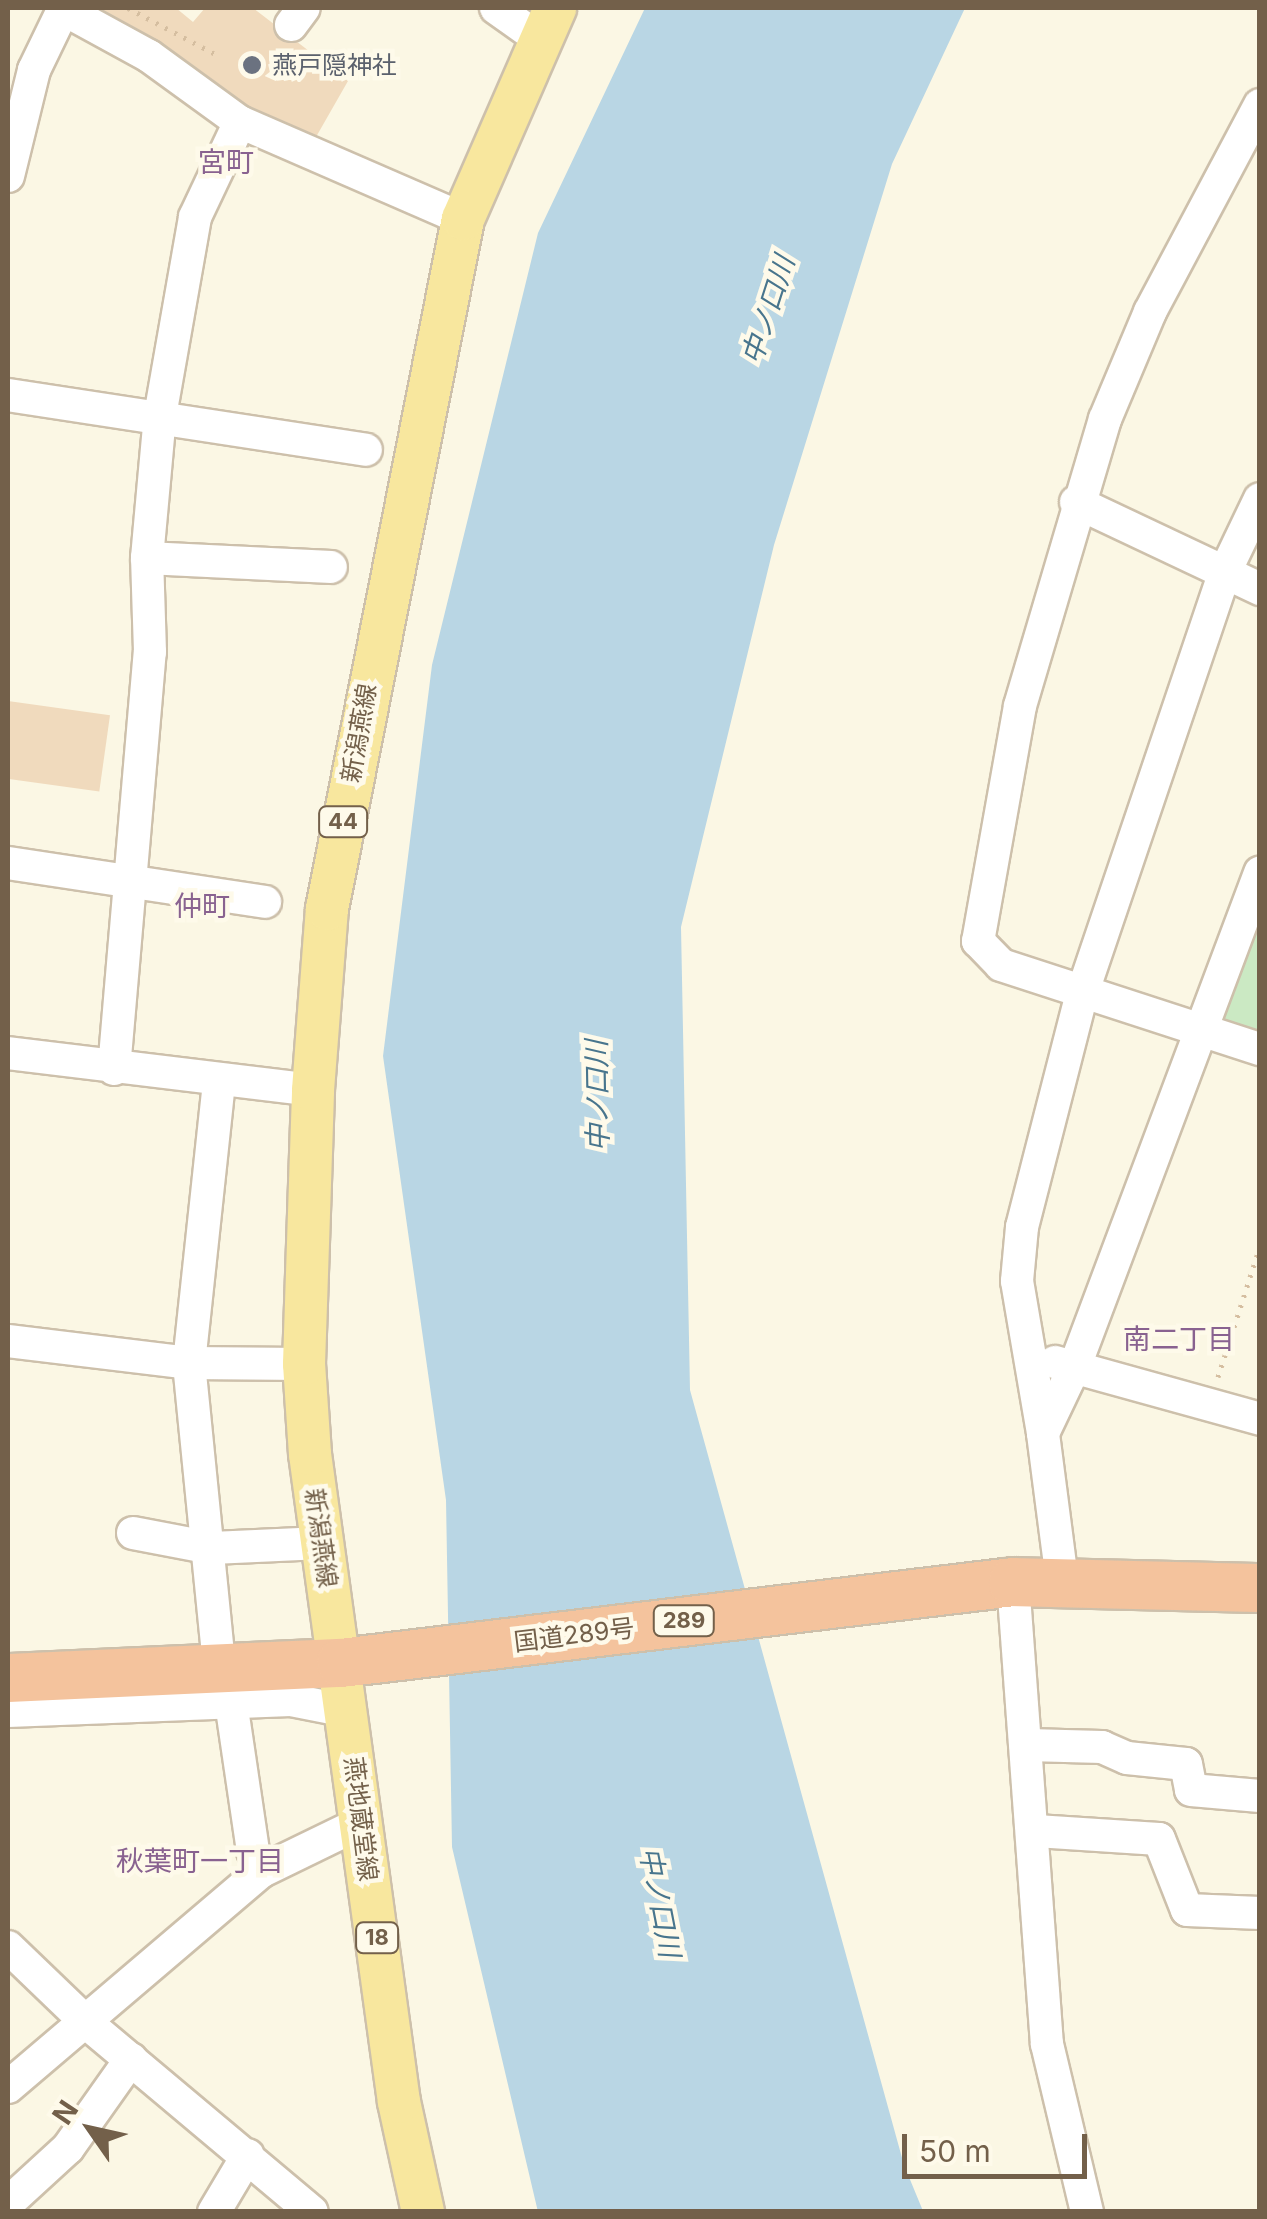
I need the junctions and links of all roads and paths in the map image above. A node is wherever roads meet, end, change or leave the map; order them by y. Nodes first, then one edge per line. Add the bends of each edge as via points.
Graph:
1 (63, 8) edge
2 (128, 8) edge
3 (496, 8) edge
4 (546, 22) edge
5 (217, 55) dead end
6 (16, 102) edge
7 (1258, 113) edge
8 (240, 122) junction
9 (8, 176) edge
10 (463, 218) junction
11 (8, 395) edge
12 (160, 416) junction
13 (366, 450) dead end
14 (1260, 499) edge
15 (1076, 502) junction
16 (147, 558) junction
17 (331, 567) dead end
18 (1224, 574) junction
19 (1260, 590) edge
20 (8, 863) edge
21 (1260, 873) edge
22 (128, 882) junction
23 (266, 902) dead end
24 (1082, 994) junction
25 (1198, 1033) junction
26 (1260, 1050) edge
27 (8, 1054) edge
28 (114, 1070) junction
29 (219, 1080) junction
30 (313, 1090) junction
31 (1260, 1246) edge
32 (8, 1340) edge
33 (1031, 1356) junction
34 (189, 1362) junction
35 (304, 1364) junction
36 (1075, 1366) junction
37 (1210, 1404) junction
38 (1260, 1419) edge
39 (1043, 1433) junction
40 (133, 1533) dead end
41 (322, 1544) junction
42 (212, 1548) junction
43 (1062, 1580) junction
44 (1002, 1583) junction
45 (1260, 1588) edge
46 (351, 1650) junction
47 (218, 1654) junction
48 (8, 1663) edge
49 (8, 1678) edge
50 (232, 1702) junction
51 (8, 1711) edge
52 (347, 1711) junction
53 (1028, 1745) junction
54 (1260, 1796) edge
55 (361, 1823) junction
56 (1036, 1832) junction
57 (262, 1871) junction
58 (1260, 1913) edge
59 (8, 1947) edge
60 (88, 2024) junction
61 (131, 2059) junction
62 (8, 2087) edge
63 (248, 2155) junction
64 (8, 2203) edge
65 (214, 2212) edge
66 (312, 2212) edge
67 (422, 2212) edge
68 (1087, 2212) edge

1 - 6 street
1 - 8 street via 150,56
2 - 5 path
3 - 4 street
4 - 10 main road, 新潟燕線 / 44
6 - 9 street
7 - 15 street via 1124,368
8 - 10 street
8 - 12 street via 196,217
10 - 30 main road, 新潟燕線 / 44 via 327,909
11 - 12 street
12 - 13 street
12 - 16 street
14 - 18 street
15 - 18 street
15 - 24 street via 1003,781 978,941 1001,964
16 - 17 street
16 - 22 street via 150,652
18 - 19 street
18 - 24 street
20 - 22 street
21 - 25 street
22 - 23 street
22 - 28 street
24 - 25 street
24 - 33 street via 1017,1258
25 - 26 street
25 - 36 street
27 - 28 street
28 - 29 street
29 - 30 street
29 - 34 street
30 - 35 main road, 新潟燕線 / 44
31 - 37 path
32 - 34 street
33 - 36 street
33 - 39 street
34 - 35 street
34 - 42 street
35 - 41 main road, 新潟燕線 / 44
36 - 37 street
36 - 39 street
37 - 38 street
39 - 43 street
40 - 42 street
41 - 42 street
41 - 46 main road, 新潟燕線 / 44
42 - 47 street
43 - 44 highway, 国道289号 / 289
43 - 45 highway, 国道289号 / 289
44 - 46 highway, 国道289号 / 289
44 - 53 street
46 - 47 street
46 - 49 highway, 国道289号 / 289
46 - 52 main road, 燕地蔵堂線 / 18
47 - 48 street
50 - 51 street
50 - 52 street via 291,1700
50 - 57 street via 253,1851
52 - 55 main road, 燕地蔵堂線 / 18
53 - 54 street via 1102,1747 1127,1758 1186,1764 1191,1790
53 - 56 street
55 - 57 street
55 - 67 main road, 燕地蔵堂線 / 18
56 - 58 street via 1159,1839 1186,1910
56 - 68 street via 1047,2044
57 - 60 street
59 - 60 street
60 - 61 street
60 - 62 street
61 - 63 street
61 - 64 street via 68,2148
63 - 65 street
63 - 66 street

